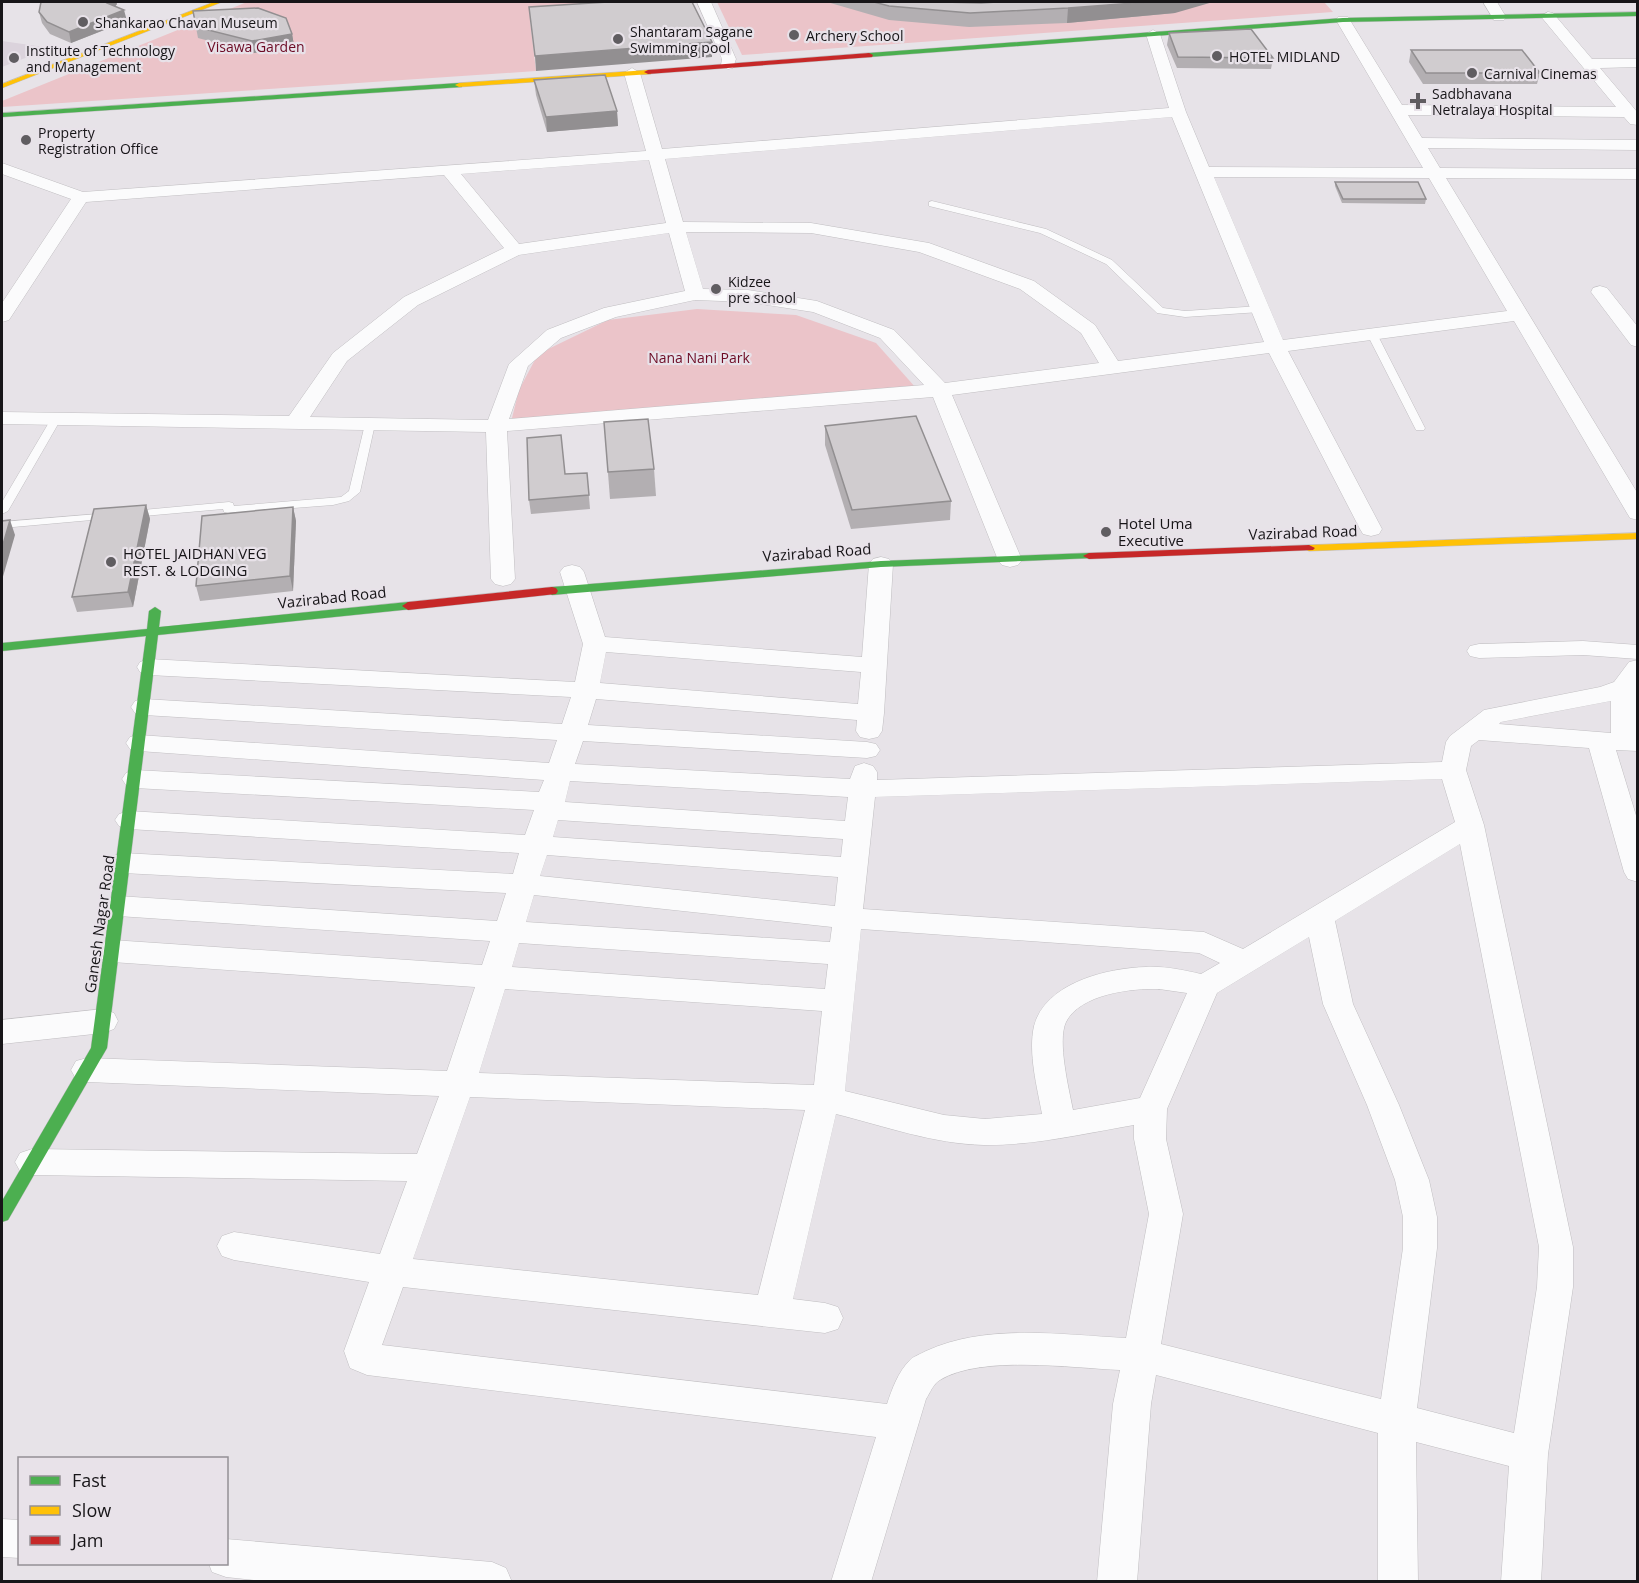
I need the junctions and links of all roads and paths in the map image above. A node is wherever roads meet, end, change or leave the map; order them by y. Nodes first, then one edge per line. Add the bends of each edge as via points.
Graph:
1 (193, 2) edge
2 (219, 2) edge
3 (704, 2) edge
4 (1490, 2) edge
5 (1638, 14) edge
6 (1548, 16) junction
7 (1499, 17) junction
8 (1343, 20) junction
9 (1153, 34) junction
10 (1589, 64) junction
11 (728, 65) junction
12 (1634, 66) edge
13 (632, 73) junction
14 (2, 76) edge
15 (2, 86) edge
16 (1397, 110) junction
17 (1178, 112) junction
18 (2, 115) edge
19 (1633, 117) edge
20 (1416, 143) junction
21 (1638, 145) edge
22 (655, 155) junction
23 (2, 168) edge
24 (448, 170) junction
25 (1203, 172) junction
26 (1435, 174) junction
27 (1638, 174) edge
28 (81, 197) junction
29 (932, 204) dead end
30 (676, 226) junction
31 (515, 250) junction
32 (1600, 292) dead end
33 (695, 294) junction
34 (1260, 309) junction
35 (1519, 315) junction
36 (2, 316) edge
37 (1372, 334) junction
38 (1638, 341) edge
39 (1276, 346) junction
40 (1112, 368) junction
41 (940, 390) junction
42 (2, 418) edge
43 (56, 418) junction
44 (296, 423) junction
45 (370, 424) junction
46 (496, 426) junction
47 (1420, 428) dead end
48 (2, 511) edge
49 (1634, 516) edge
50 (2, 525) edge
51 (1371, 529) dead end
52 (1638, 536) edge
53 (1006, 548) junction
54 (909, 549) dead end
55 (871, 558) junction
56 (573, 576) junction
57 (503, 579) dead end
58 (155, 611) dead end
59 (154, 633) junction
60 (595, 644) junction
61 (2, 647) edge
62 (1479, 651) dead end
63 (1638, 652) edge
64 (875, 666) junction
65 (149, 667) junction
66 (1630, 677) edge
67 (586, 690) junction
68 (144, 707) junction
69 (871, 713) junction
70 (572, 731) junction
71 (1473, 732) junction
72 (1621, 742) edge
73 (139, 743) junction
74 (867, 750) junction
75 (1453, 770) junction
76 (560, 772) junction
77 (135, 779) junction
78 (862, 789) junction
79 (549, 806) junction
80 (129, 820) junction
81 (1470, 825) junction
82 (858, 831) junction
83 (535, 845) junction
84 (123, 863) junction
85 (854, 868) junction
86 (1638, 872) edge
87 (524, 885) junction
88 (118, 906) junction
89 (1319, 916) junction
90 (848, 918) junction
91 (508, 931) junction
92 (112, 951) junction
93 (844, 954) junction
94 (1244, 962) junction
95 (493, 978) junction
96 (1205, 986) junction
97 (839, 1001) junction
98 (103, 1021) junction
99 (2, 1032) edge
100 (87, 1070) junction
101 (459, 1084) junction
102 (826, 1098) junction
103 (1151, 1108) junction
104 (1060, 1125) junction
105 (32, 1162) junction
106 (428, 1168) junction
107 (6, 1200) edge
108 (234, 1246) dead end
109 (391, 1271) junction
110 (772, 1312) junction
111 (825, 1318) dead end
112 (1140, 1355) junction
113 (1397, 1421) junction
114 (900, 1423) junction
115 (1529, 1454) junction
116 (2, 1538) edge
117 (18, 1539) edge
118 (228, 1558) edge
119 (492, 1581) edge
120 (851, 1581) edge
121 (1117, 1581) edge
122 (1398, 1581) edge
123 (1521, 1581) edge

1 - 14 street
2 - 15 street
3 - 11 street via 729,59
4 - 7 street
5 - 6 street
6 - 7 street
6 - 10 street
7 - 8 street
8 - 9 street
8 - 16 street
9 - 11 street
9 - 17 street
10 - 12 street
10 - 19 street
11 - 13 street
13 - 18 street
13 - 22 street
16 - 19 street
16 - 20 street
17 - 22 street
17 - 25 street
20 - 21 street
20 - 26 street
22 - 24 street
22 - 30 street
23 - 28 street
24 - 28 street
24 - 31 street
25 - 26 street
25 - 34 street
26 - 27 street
26 - 35 street
28 - 36 street
29 - 34 lane via 1053,236 1108,262 1160,311 1185,314
30 - 31 street
30 - 33 street
30 - 40 street via 811,228 924,247 1027,285 1088,329
31 - 44 street via 411,301 340,357
32 - 38 street
33 - 41 street via 748,296 817,307 887,334
33 - 46 street via 611,312 554,334 519,364
34 - 39 street
35 - 37 street
35 - 49 street
37 - 39 street
37 - 47 lane
39 - 40 street
39 - 51 street
40 - 41 street
41 - 46 street
41 - 53 street
42 - 43 street
43 - 44 street
43 - 48 lane
44 - 45 street
45 - 46 street
45 - 50 lane via 354,492 345,499
46 - 57 street
52 - 53 street, Vazirabad Road
53 - 55 street, Vazirabad Road
54 - 55 street, Vazirabad Road
55 - 56 street, Vazirabad Road
55 - 64 street
56 - 59 street, Vazirabad Road
56 - 60 street
58 - 59 street, Ganesh Nagar Road
59 - 61 street, Vazirabad Road
59 - 65 street, Ganesh Nagar Road
60 - 64 street
60 - 67 street
62 - 63 street via 1583,648
64 - 69 street
65 - 67 street
65 - 68 street, Ganesh Nagar Road
66 - 71 street via 1608,694 1493,716
66 - 72 street
67 - 69 street
67 - 70 street
68 - 70 street
68 - 73 street, Ganesh Nagar Road
69 - 74 street
70 - 74 street
70 - 76 street
71 - 72 street
71 - 75 street via 1459,742
72 - 86 street
73 - 76 street
73 - 77 street, Ganesh Nagar Road
74 - 78 street
75 - 78 street
75 - 81 street
76 - 78 street
76 - 79 street
77 - 79 street
77 - 80 street, Ganesh Nagar Road
78 - 82 street
79 - 82 street
79 - 83 street
80 - 83 street
80 - 84 street, Ganesh Nagar Road
81 - 89 street
81 - 115 street via 1556,1247 1555,1287
82 - 85 street
83 - 85 street
83 - 87 street
84 - 87 street
84 - 88 street, Ganesh Nagar Road
85 - 90 street
87 - 90 street
87 - 91 street
88 - 91 street
88 - 92 street, Ganesh Nagar Road
89 - 94 street
89 - 113 street via 1338,1004 1412,1180 1420,1217 1420,1248
90 - 93 street
90 - 94 street via 1204,943
91 - 93 street
91 - 95 street
92 - 95 street
92 - 98 street, Ganesh Nagar Road
93 - 97 street
94 - 96 street
95 - 97 street
95 - 101 street
96 - 103 street
96 - 104 street via 1156,977 1117,982 1082,991 1062,1006 1051,1023 1049,1042
97 - 102 street
98 - 99 street
98 - 100 street, Ganesh Nagar Road via 99,1048
100 - 101 street
100 - 105 street, Ganesh Nagar Road
101 - 102 street
101 - 106 street
102 - 104 street via 944,1128 985,1132
102 - 110 street
103 - 104 street
103 - 112 street via 1150,1139 1166,1214
105 - 106 street
105 - 107 street, Ganesh Nagar Road
106 - 109 street
108 - 109 street
109 - 110 street
109 - 114 street via 362,1351 367,1359
110 - 111 street
112 - 113 street
112 - 114 street via 1021,1349 976,1352 947,1359 924,1370 909,1392
112 - 121 street
113 - 115 street
113 - 122 street
114 - 120 street
115 - 123 street
116 - 117 street
118 - 119 street

